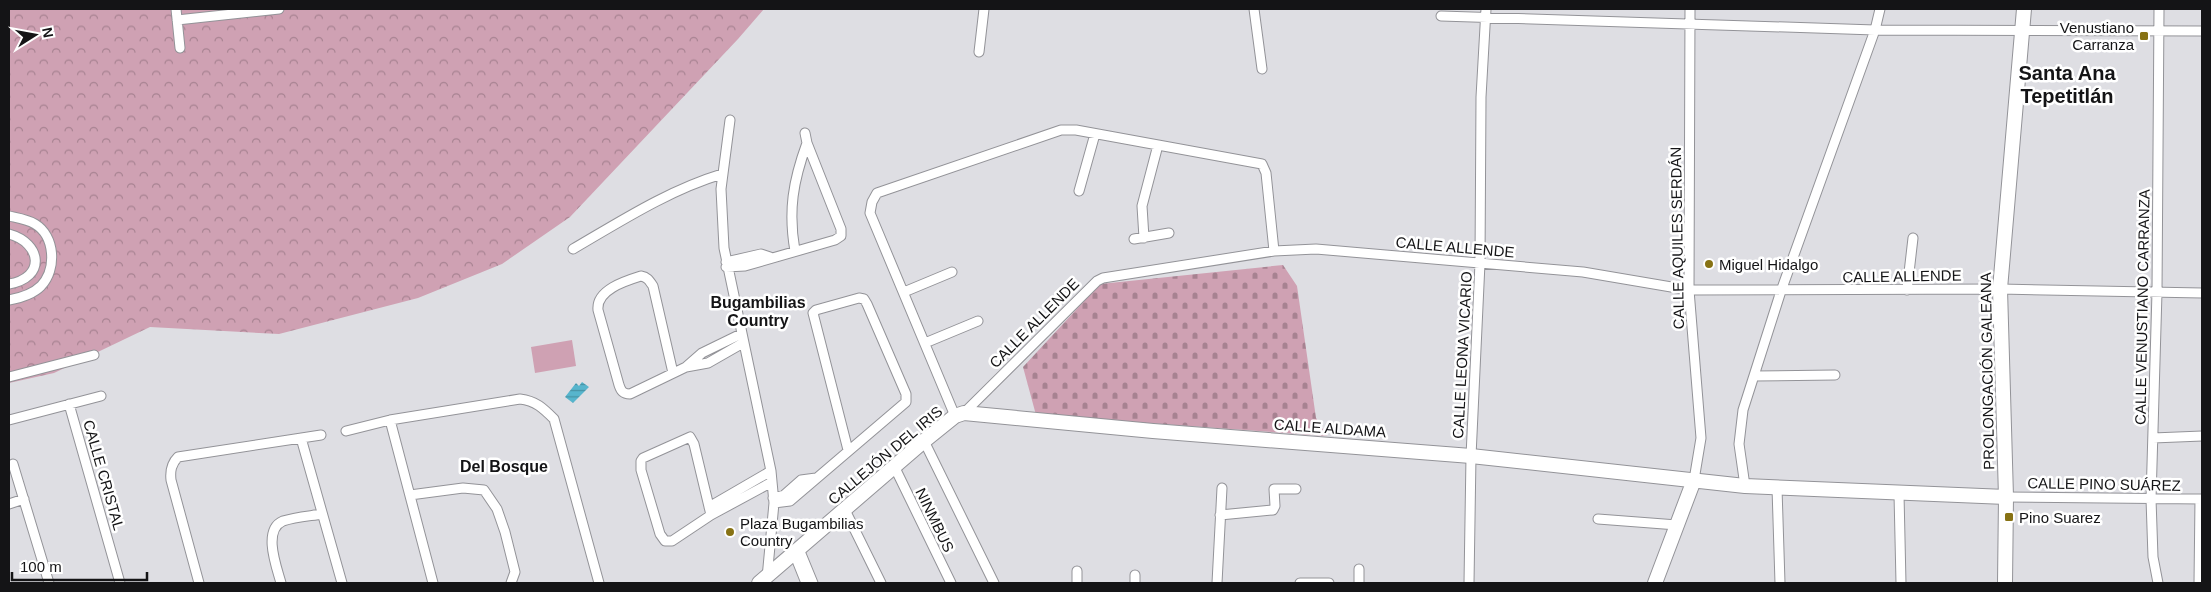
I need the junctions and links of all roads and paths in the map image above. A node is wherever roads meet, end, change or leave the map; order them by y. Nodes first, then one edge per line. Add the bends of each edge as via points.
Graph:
1 (176, 9) edge
2 (274, 9) edge
3 (279, 9) edge
4 (984, 9) edge
5 (1254, 9) edge
6 (1690, 9) edge
7 (1880, 9) edge
8 (2024, 9) edge
9 (2159, 9) edge
10 (1486, 13) edge
11 (1441, 16) dead end
12 (177, 20) junction
13 (1690, 25) junction
14 (1874, 30) junction
15 (2022, 31) junction
16 (2158, 31) junction
17 (2202, 31) edge
18 (180, 48) dead end
19 (979, 52) dead end
20 (1262, 69) dead end
21 (730, 120) dead end
22 (805, 133) dead end
23 (1095, 134) junction
24 (807, 143) junction
25 (1158, 145) junction
26 (722, 174) junction
27 (1079, 191) dead end
28 (9, 216) edge
29 (1169, 233) dead end
30 (9, 234) edge
31 (1144, 238) junction
32 (1913, 238) dead end
33 (1134, 239) dead end
34 (573, 249) dead end
35 (795, 251) junction
36 (1274, 252) junction
37 (1480, 262) junction
38 (726, 265) junction
39 (952, 272) dead end
40 (9, 284) edge
41 (2000, 289) junction
42 (1688, 290) junction
43 (1907, 290) junction
44 (1781, 291) junction
45 (904, 292) junction
46 (2157, 292) junction
47 (2202, 293) edge
48 (9, 300) edge
49 (978, 321) dead end
50 (742, 338) junction
51 (925, 342) junction
52 (94, 355) dead end
53 (673, 373) junction
54 (1835, 375) dead end
55 (1754, 376) junction
56 (9, 377) edge
57 (101, 396) dead end
58 (69, 404) junction
59 (960, 415) junction
60 (9, 420) edge
61 (390, 420) junction
62 (346, 431) dead end
63 (321, 435) dead end
64 (2202, 436) edge
65 (301, 438) junction
66 (2153, 438) junction
67 (924, 442) junction
68 (848, 450) junction
69 (1471, 456) junction
70 (13, 464) dead end
71 (895, 468) junction
72 (771, 471) junction
73 (1694, 480) junction
74 (772, 482) junction
75 (1745, 486) junction
76 (1222, 488) dead end
77 (1777, 488) junction
78 (1296, 490) dead end
79 (1899, 494) junction
80 (410, 495) junction
81 (2006, 497) junction
82 (2151, 499) junction
83 (2201, 499) edge
84 (24, 500) junction
85 (774, 500) junction
86 (9, 504) edge
87 (845, 510) junction
88 (710, 511) junction
89 (322, 514) junction
90 (1220, 515) junction
91 (1598, 519) dead end
92 (1677, 525) junction
93 (797, 551) junction
94 (1359, 569) dead end
95 (1077, 571) dead end
96 (765, 581) edge
97 (809, 582) edge
98 (49, 583) edge
99 (119, 583) edge
100 (199, 583) edge
101 (281, 583) edge
102 (342, 583) edge
103 (433, 583) edge
104 (510, 583) edge
105 (599, 583) edge
106 (881, 583) edge
107 (951, 583) edge
108 (994, 583) edge
109 (1077, 583) edge
110 (1217, 583) edge
111 (1300, 583) edge
112 (1329, 583) edge
113 (1359, 583) edge
114 (1469, 583) edge
115 (1655, 583) edge
116 (1780, 583) edge
117 (1900, 583) edge
118 (2005, 583) edge
119 (2158, 583) edge
120 (2199, 583) edge

1 - 12 street
2 - 3 street
2 - 12 street
4 - 19 street
5 - 20 street
6 - 13 street, CALLE AQUILES SERDÁN
7 - 14 street
8 - 15 street, PROLONGACIÓN GALEANA
9 - 16 street, CALLE VENUSTIANO CARRANZA
10 - 11 street
10 - 13 street
10 - 37 street, CALLE LEONA VICARIO via 1481,97
12 - 18 street
13 - 14 street
13 - 42 street, CALLE AQUILES SERDÁN
14 - 15 street
14 - 44 street
15 - 16 street
15 - 41 street, PROLONGACIÓN GALEANA
16 - 17 street
16 - 46 street, CALLE VENUSTIANO CARRANZA
21 - 26 street
22 - 24 street
23 - 25 street
23 - 27 street
23 - 45 street via 1061,130 877,193 870,213
24 - 35 street via 792,200 791,227
24 - 35 street via 842,234 835,240
25 - 31 street via 1142,206
25 - 36 street via 1262,164 1266,173
26 - 34 street via 670,194
26 - 38 street via 721,218
28 - 48 street via 26,219 40,228 51,247 52,259 41,286 30,294
29 - 31 street
30 - 40 street via 24,240 35,254 33,273 26,279
31 - 33 street
32 - 43 street
35 - 38 street via 745,266
36 - 37 street, CALLE ALLENDE via 1316,249
36 - 59 street, CALLE ALLENDE via 1097,281
37 - 42 street, CALLE ALLENDE via 1583,272
37 - 69 street, CALLE LEONA VICARIO
38 - 50 street
39 - 45 street
41 - 43 street, CALLE ALLENDE
41 - 46 street, CALLE ALLENDE
41 - 81 street, PROLONGACIÓN GALEANA
42 - 44 street, CALLE ALLENDE
42 - 73 street, CALLE AQUILES SERDÁN via 1701,438
43 - 44 street, CALLE ALLENDE
44 - 55 street
45 - 51 street
46 - 47 street, CALLE ALLENDE
46 - 66 street, CALLE VENUSTIANO CARRANZA
49 - 51 street
50 - 53 street via 702,353
50 - 72 street
51 - 59 street
52 - 56 street
53 - 53 street via 650,281 641,276 603,293 598,301 598,310 622,392 630,394
54 - 55 street
55 - 75 street via 1743,410 1739,444
57 - 58 street
58 - 60 street
58 - 99 street, CALLE CRISTAL
59 - 67 street, CALLEJÓN DEL IRIS
59 - 69 street, CALLE ALDAMA
61 - 62 street
61 - 80 street
61 - 105 street via 520,399 541,405 554,419
63 - 65 street
64 - 66 street
65 - 89 street
65 - 100 street via 178,457 175,461 170,472 171,480
66 - 82 street, CALLE VENUSTIANO CARRANZA
67 - 71 street, CALLEJÓN DEL IRIS
67 - 108 street
68 - 68 street via 907,399 867,304 861,298 813,313
68 - 85 street via 816,478 801,480
69 - 73 street, CALLE ALDAMA
69 - 114 street, CALLE LEONA VICARIO
70 - 84 street
71 - 87 street, CALLEJÓN DEL IRIS
71 - 107 street, NINMBUS
72 - 74 street
72 - 88 street
73 - 75 street
73 - 92 street
74 - 85 street
74 - 88 street
75 - 77 street
76 - 90 street
77 - 79 street
77 - 116 street
78 - 90 street via 1274,490 1273,510
79 - 81 street
79 - 117 street
80 - 103 street
80 - 104 street via 463,488 484,490 505,532 515,572
81 - 82 street, CALLE PINO SUÁREZ
81 - 118 street, PROLONGACIÓN GALEANA
82 - 83 street, CALLE PINO SUÁREZ
82 - 119 street, CALLE VENUSTIANO CARRANZA via 2153,558
83 - 120 street
84 - 86 street
84 - 98 street
85 - 96 street
87 - 93 street, CALLEJÓN DEL IRIS
87 - 106 street
88 - 88 street via 672,540 664,541 641,461 646,455 690,437
89 - 101 street via 282,522 277,526 271,547
89 - 102 street
90 - 110 street
91 - 92 street
92 - 115 street
93 - 96 street, CALLEJÓN DEL IRIS
93 - 97 street
94 - 113 street
95 - 109 street
111 - 112 street

